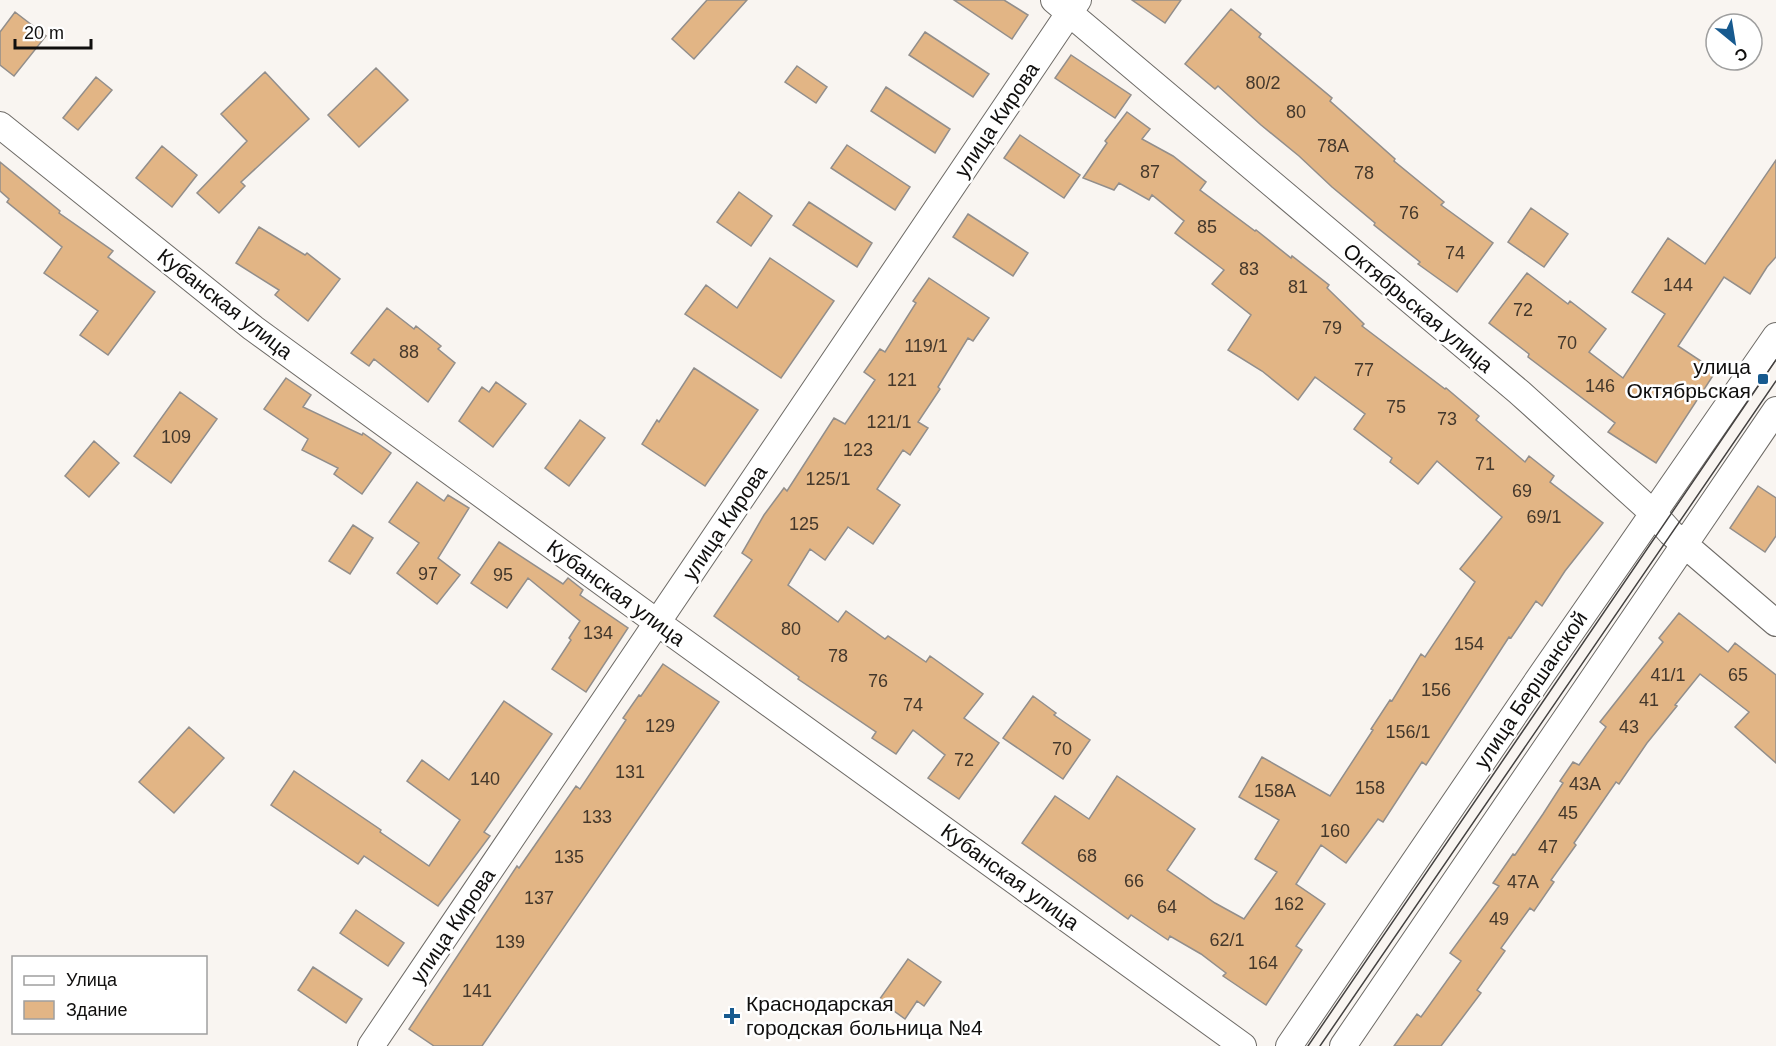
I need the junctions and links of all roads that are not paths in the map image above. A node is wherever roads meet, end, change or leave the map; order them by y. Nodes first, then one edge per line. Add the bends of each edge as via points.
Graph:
1 (1067, 5) edge
2 (0, 125) edge
3 (1776, 336) edge
4 (1776, 410) edge
5 (1653, 513) junction
6 (1685, 544) junction
7 (658, 623) junction
8 (1776, 623) edge
9 (372, 1046) edge
10 (1244, 1046) edge
11 (1289, 1046) edge
12 (1343, 1046) edge

1 - 5 street, Октябрьская улица via 1519,392
1 - 7 street, улица Кирова
2 - 7 street, Кубанская улица via 253,328
3 - 5 street, улица Бершанской
4 - 6 street
5 - 6 street, Октябрьская улица
5 - 11 street, улица Бершанской
6 - 8 street, Октябрьская улица
6 - 12 street
7 - 9 street, улица Кирова
7 - 10 street, Кубанская улица

